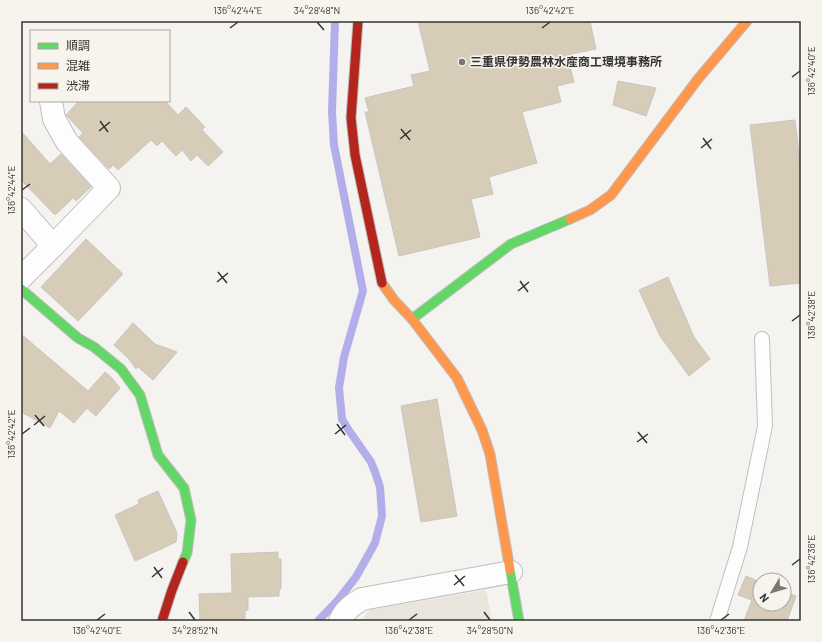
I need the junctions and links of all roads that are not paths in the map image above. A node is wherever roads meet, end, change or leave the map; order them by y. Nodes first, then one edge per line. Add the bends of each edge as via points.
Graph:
1 (358, 21) edge
2 (747, 21) edge
3 (51, 102) edge
4 (21, 209) edge
5 (53, 246) junction
6 (21, 278) edge
7 (21, 289) edge
8 (412, 319) junction
9 (762, 340) dead end
10 (511, 572) junction
11 (162, 621) edge
12 (340, 621) edge
13 (519, 621) edge
14 (717, 621) edge

1 - 8 street via 351,118 355,155 382,283
2 - 8 street via 698,79 611,195 590,210 511,244
3 - 5 street via 54,119 67,142 109,188
4 - 5 street
5 - 6 street
7 - 11 street via 78,338 94,347 121,369 140,395 158,455 184,488 191,520 187,553
8 - 10 street via 457,378 482,430 490,454
9 - 14 lane via 765,426 740,547
10 - 12 street via 362,598 352,604
10 - 13 street

